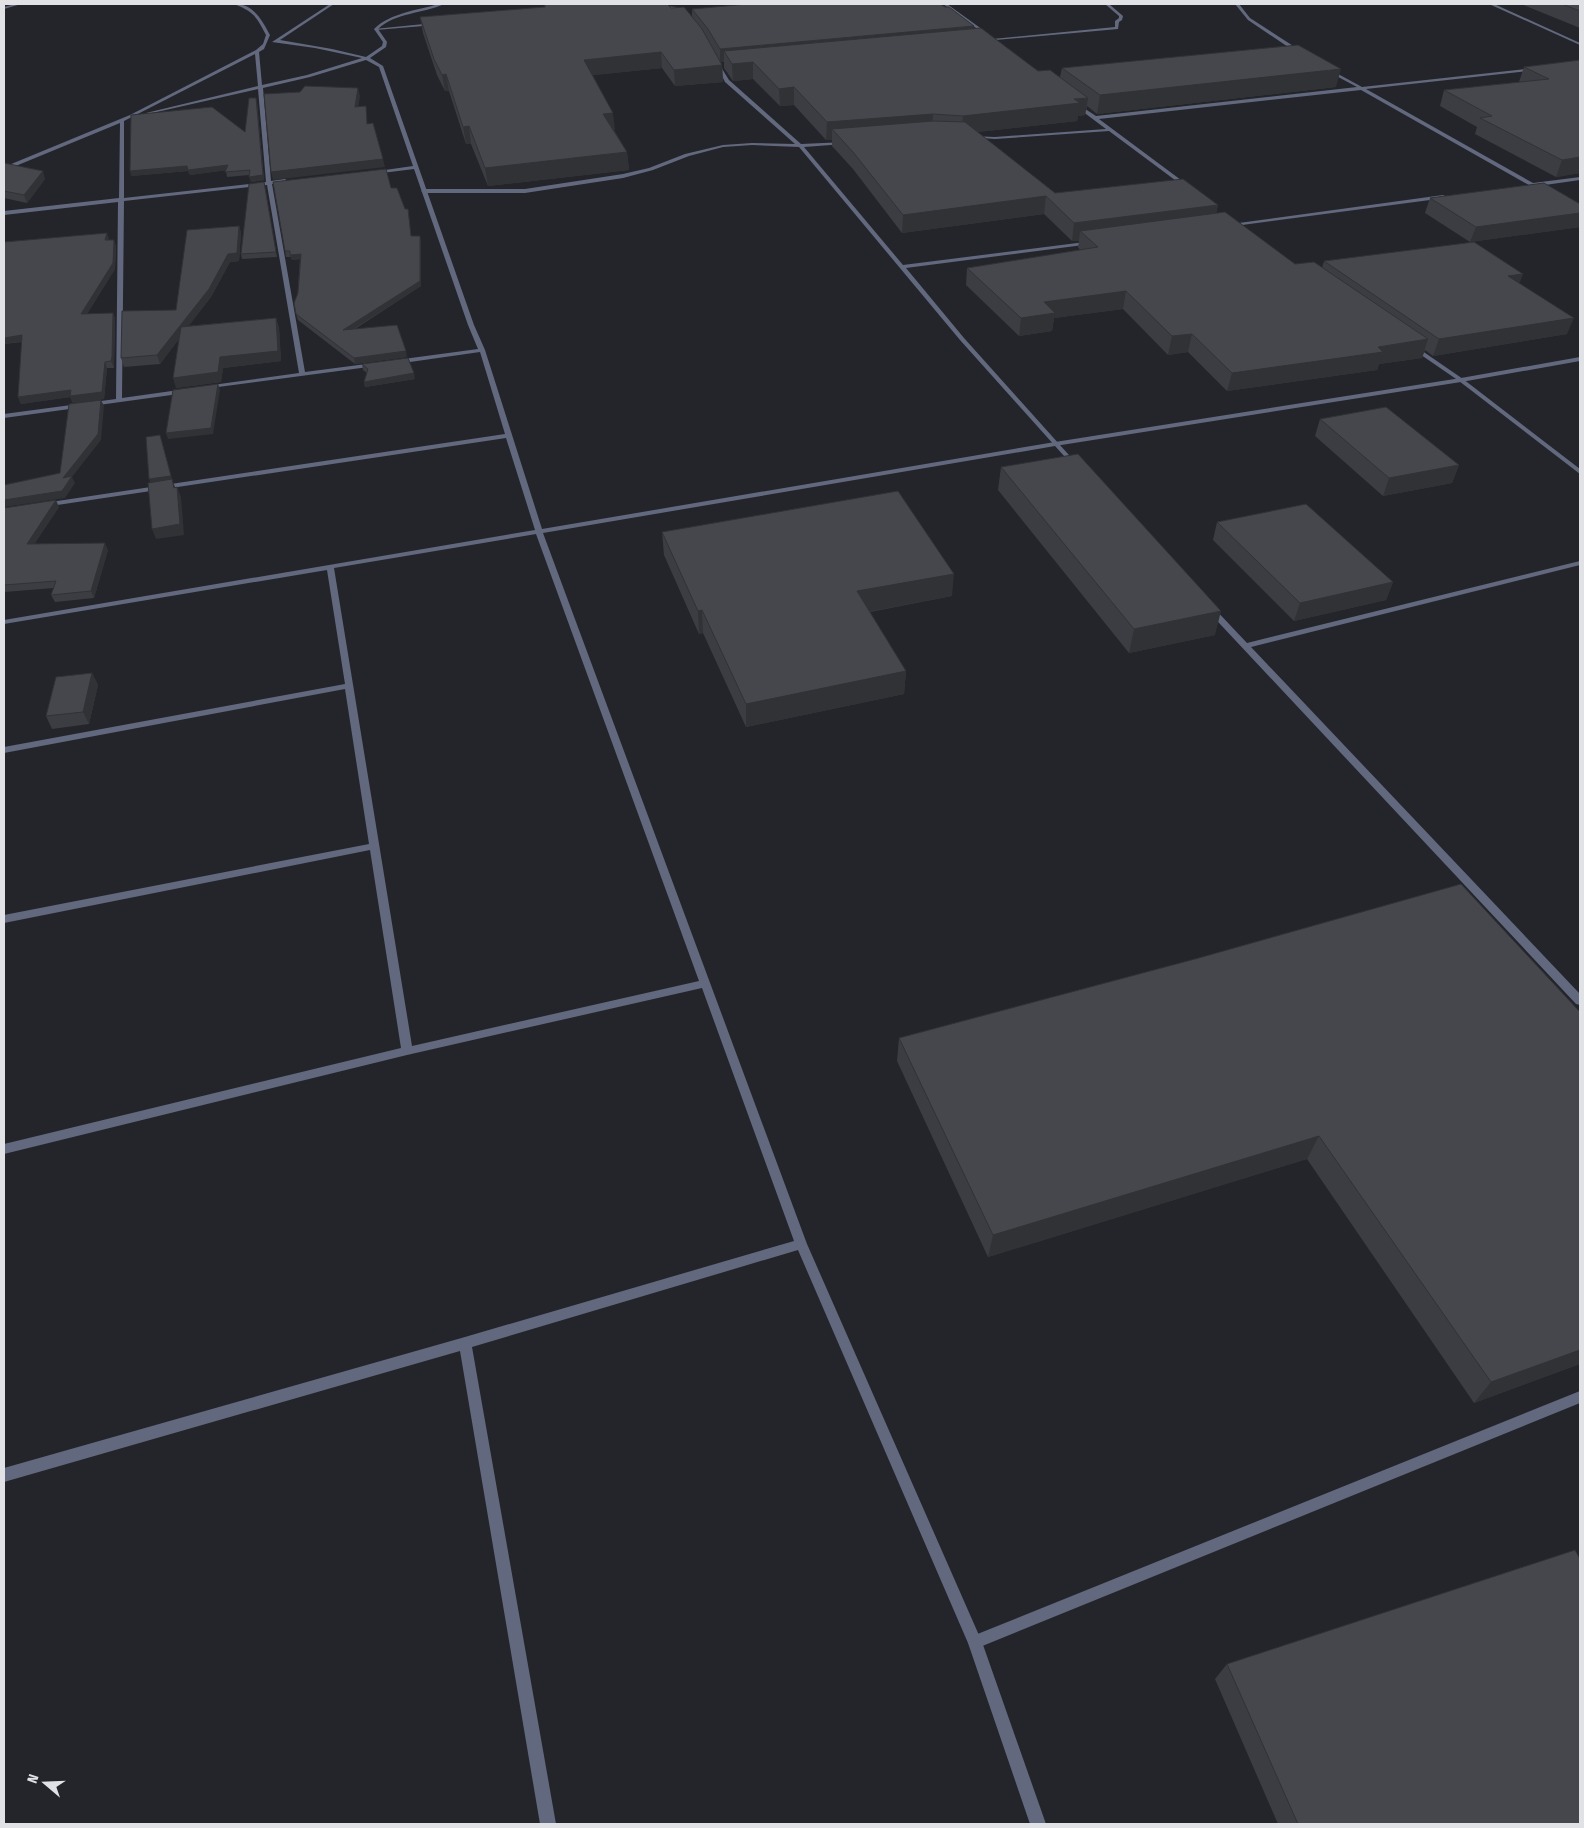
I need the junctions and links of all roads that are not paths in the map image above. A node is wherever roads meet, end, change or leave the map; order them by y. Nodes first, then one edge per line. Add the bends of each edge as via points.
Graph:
1 (20, 4) edge
2 (236, 4) edge
3 (332, 4) edge
4 (442, 4) edge
5 (945, 4) edge
6 (1107, 4) edge
7 (1238, 4) edge
8 (1491, 4) edge
9 (675, 6) edge
10 (651, 7) edge
11 (4, 8) edge
12 (444, 23) edge
13 (691, 25) edge
14 (376, 30) junction
15 (276, 40) junction
16 (994, 40) junction
17 (974, 41) edge
18 (1580, 44) edge
19 (1002, 46) edge
20 (257, 52) junction
21 (1302, 53) edge
22 (714, 57) edge
23 (367, 58) junction
24 (729, 64) edge
25 (719, 66) junction
26 (1542, 68) edge
27 (1327, 69) edge
28 (261, 88) junction
29 (1360, 89) junction
30 (1071, 101) edge
31 (132, 116) junction
32 (1094, 118) junction
33 (122, 120) junction
34 (1109, 130) junction
35 (962, 136) edge
36 (847, 142) edge
37 (800, 146) junction
38 (4, 161) edge
39 (14, 164) junction
40 (416, 167) junction
41 (4, 169) edge
42 (367, 173) edge
43 (1580, 179) edge
44 (288, 181) edge
45 (269, 183) junction
46 (1532, 185) junction
47 (1522, 187) edge
48 (424, 191) junction
49 (1547, 192) edge
50 (1196, 194) edge
51 (1453, 196) edge
52 (120, 201) junction
53 (4, 213) edge
54 (1228, 218) edge
55 (1235, 223) junction
56 (1216, 226) edge
57 (1243, 229) edge
58 (1098, 241) edge
59 (901, 267) junction
60 (1404, 341) edge
61 (482, 350) junction
62 (1580, 359) edge
63 (387, 363) edge
64 (378, 364) edge
65 (302, 374) junction
66 (1461, 380) junction
67 (119, 400) junction
68 (4, 416) edge
69 (510, 435) junction
70 (1055, 444) junction
71 (1082, 472) edge
72 (1580, 472) edge
73 (33, 506) edge
74 (539, 531) junction
75 (1580, 563) edge
76 (330, 566) junction
77 (1206, 605) edge
78 (4, 622) edge
79 (1245, 646) junction
80 (349, 686) junction
81 (4, 750) edge
82 (374, 846) junction
83 (4, 919) edge
84 (706, 982) junction
85 (1580, 1001) edge
86 (407, 1051) junction
87 (4, 1149) edge
88 (801, 1244) junction
89 (465, 1343) junction
90 (1580, 1398) edge
91 (4, 1475) edge
92 (975, 1642) junction
93 (548, 1824) edge
94 (1038, 1824) edge

1 - 11 street
2 - 20 street via 249,8 268,35
3 - 15 street
4 - 14 street via 388,21
5 - 16 street
6 - 16 street via 1120,16 1118,28
7 - 21 street via 1249,19
8 - 18 street
9 - 10 street
9 - 13 street
12 - 14 street
14 - 23 street via 385,42 384,46
15 - 20 street
15 - 23 street
16 - 17 street
16 - 19 street
20 - 28 street
20 - 31 street
22 - 25 street
23 - 28 street
23 - 40 street via 381,66
24 - 25 street
25 - 37 street via 736,90
26 - 29 street
27 - 29 street
28 - 31 street
28 - 45 street
29 - 32 street
29 - 46 street
30 - 32 street
31 - 33 street
32 - 34 street
33 - 39 street
33 - 52 street
34 - 35 street via 995,138
34 - 50 street
36 - 37 street
37 - 48 street via 723,146 623,176 525,190
37 - 59 street
38 - 39 street
39 - 41 street
40 - 42 street
40 - 48 street
43 - 46 street
44 - 45 street
45 - 52 street
45 - 65 street
46 - 47 street
46 - 49 street
48 - 61 street via 470,325
51 - 55 street
52 - 53 street
52 - 67 street
54 - 55 street
55 - 56 street
55 - 57 street
58 - 59 street
59 - 70 street
60 - 66 street
61 - 63 street
61 - 69 street
62 - 66 street
64 - 65 street
65 - 67 street
66 - 70 street
66 - 72 street
67 - 68 street
69 - 73 street
69 - 74 street
70 - 71 street
70 - 74 street
74 - 76 street
74 - 84 street
75 - 79 street
76 - 78 street
76 - 80 street
77 - 79 street
79 - 85 street
80 - 81 street
80 - 82 street
82 - 83 street
82 - 86 street
84 - 86 street
84 - 88 street
86 - 87 street
88 - 89 street
88 - 92 street
89 - 91 street
89 - 93 street
90 - 92 street
92 - 94 street

